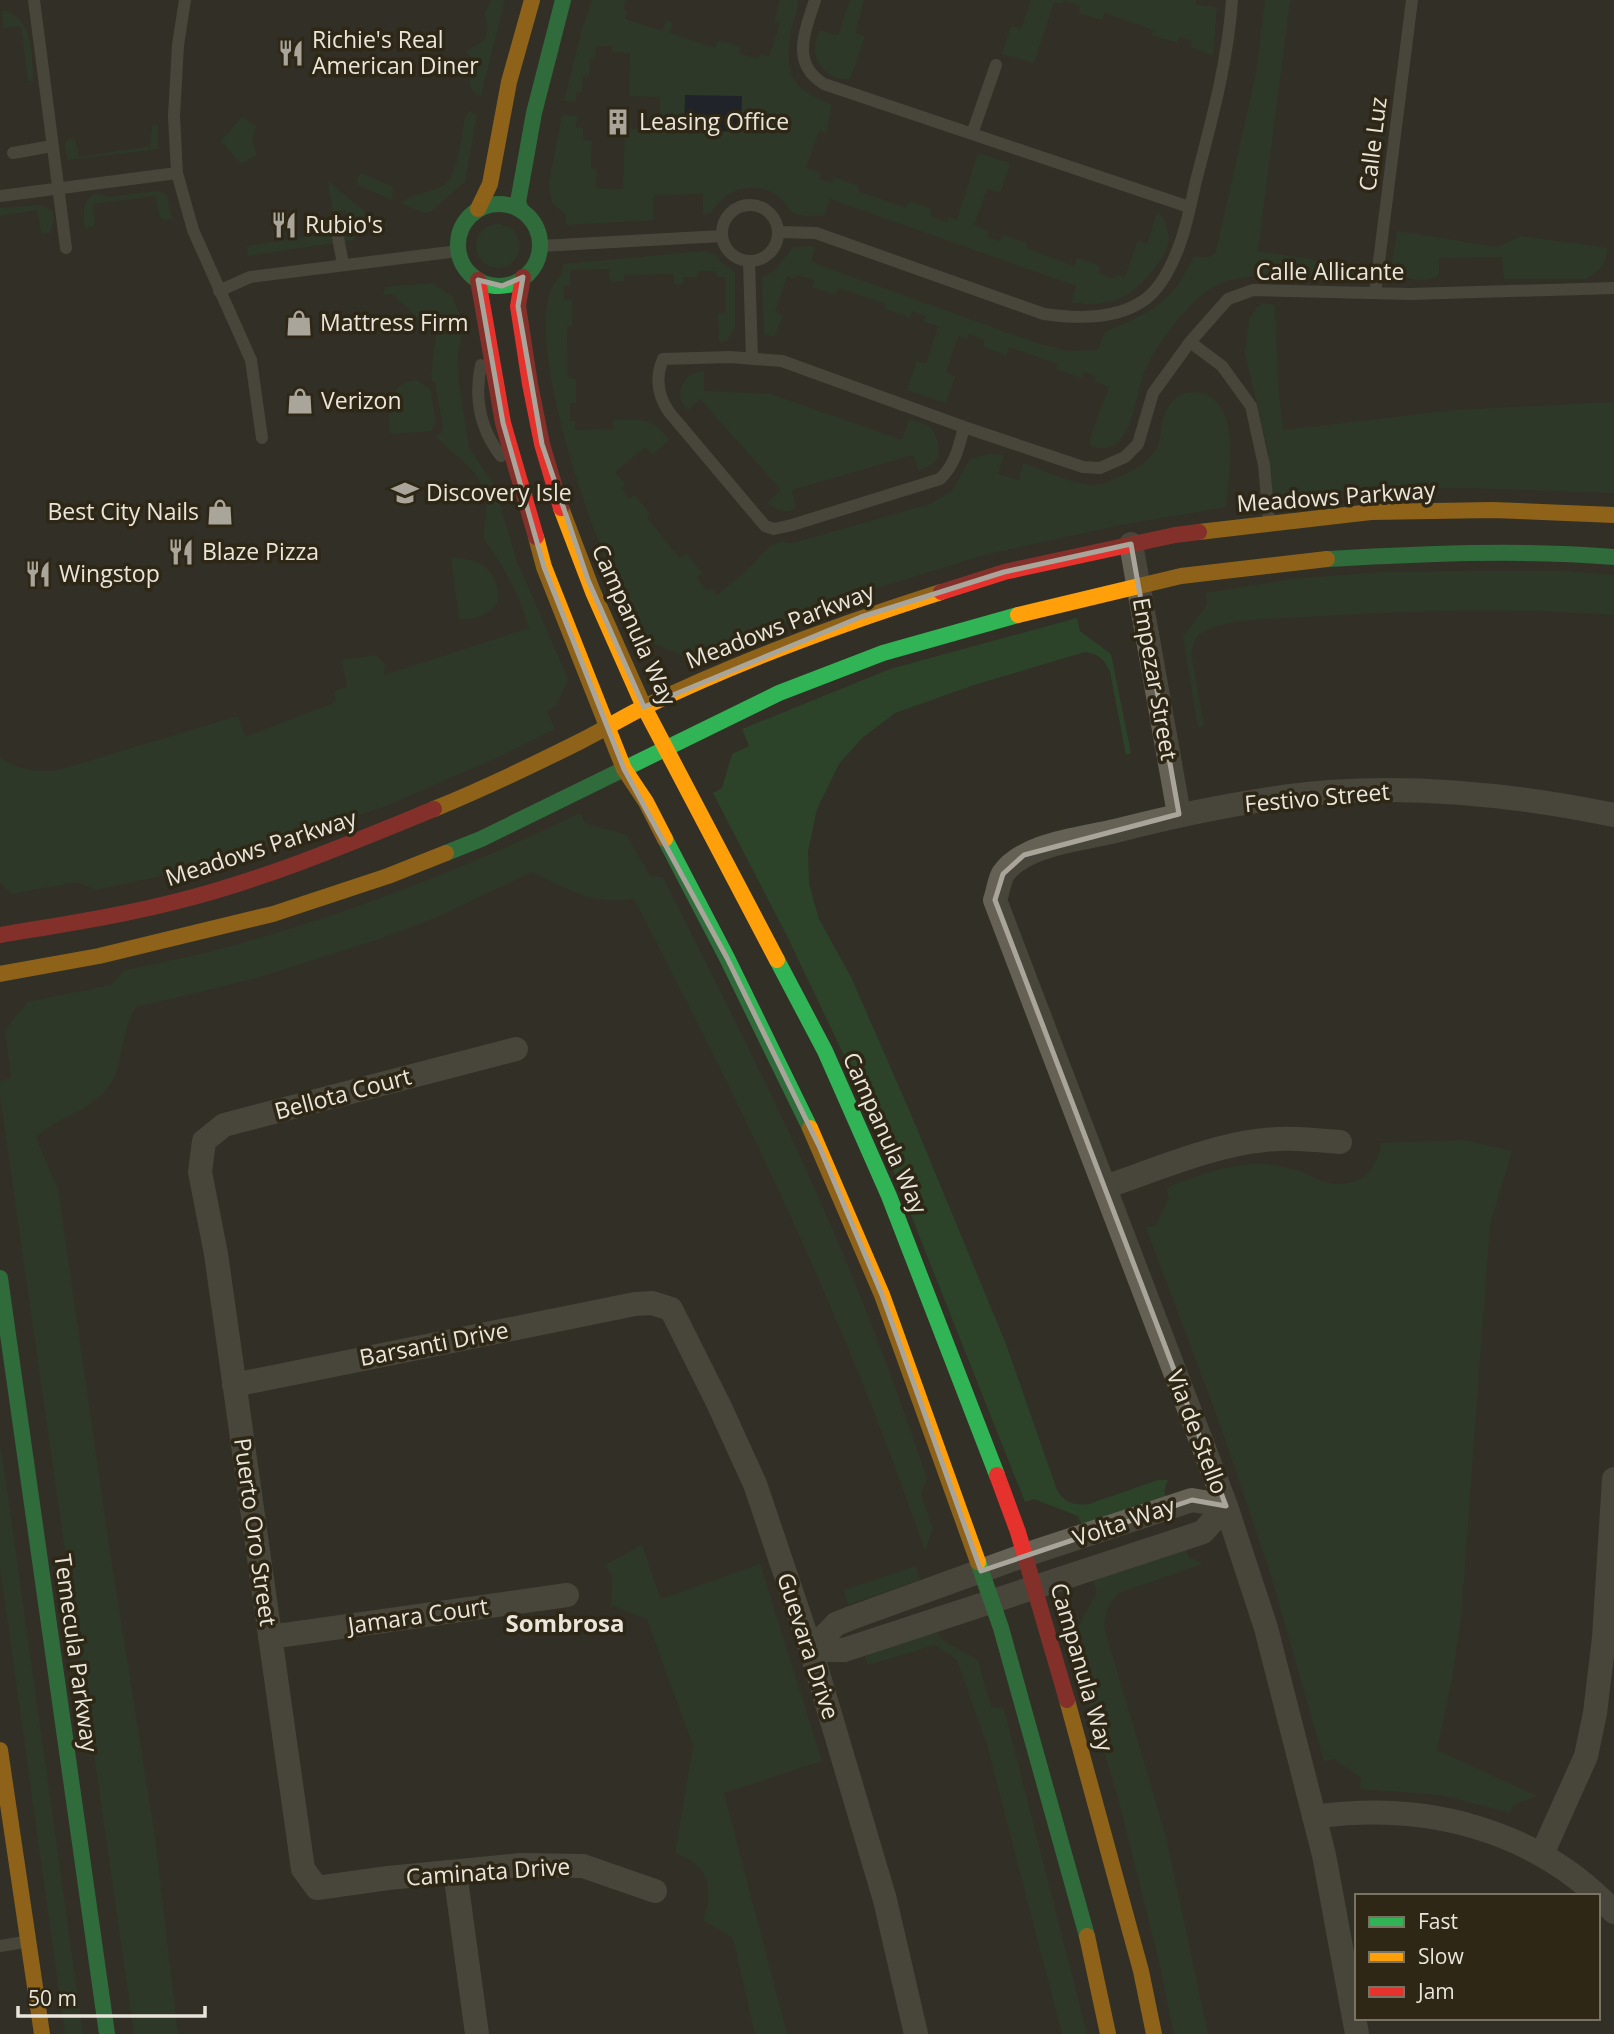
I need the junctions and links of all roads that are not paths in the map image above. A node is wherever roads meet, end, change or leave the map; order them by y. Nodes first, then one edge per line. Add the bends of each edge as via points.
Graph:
1 (34, 0) edge
2 (185, 0) edge
3 (531, 0) edge
4 (563, 0) edge
5 (815, 0) edge
6 (1231, 0) edge
7 (1412, 0) edge
8 (996, 65) dead end
9 (972, 134) junction
10 (52, 145) junction
11 (13, 153) dead end
12 (177, 173) junction
13 (58, 188) junction
14 (0, 196) edge
15 (1189, 207) junction
16 (478, 209) junction
17 (521, 210) junction
18 (337, 232) dead end
19 (778, 232) junction
20 (722, 236) junction
21 (540, 246) junction
22 (66, 248) dead end
23 (458, 251) junction
24 (749, 261) junction
25 (343, 264) junction
26 (523, 277) junction
27 (478, 280) junction
28 (1614, 288) edge
29 (219, 291) junction
30 (1375, 293) junction
31 (1190, 342) junction
32 (752, 359) junction
33 (964, 427) junction
34 (262, 438) dead end
35 (1614, 515) edge
36 (1269, 522) junction
37 (1131, 544) junction
38 (1614, 557) edge
39 (1139, 584) junction
40 (644, 707) junction
41 (608, 727) junction
42 (665, 750) junction
43 (624, 769) junction
44 (1179, 814) junction
45 (1614, 815) edge
46 (1024, 855) joint
47 (0, 935) edge
48 (0, 974) edge
49 (516, 1049) dead end
50 (1340, 1143) dead end
51 (200, 1172) joint
52 (1105, 1187) junction
53 (0, 1278) edge
54 (635, 1304) joint
55 (234, 1385) junction
56 (1614, 1479) edge
57 (1226, 1506) junction
58 (1025, 1555) junction
59 (981, 1571) junction
60 (1035, 1587) junction
61 (567, 1595) dead end
62 (991, 1601) junction
63 (270, 1637) junction
64 (811, 1650) junction
65 (0, 1750) edge
66 (1314, 1817) junction
67 (1542, 1854) junction
68 (455, 1872) junction
69 (317, 1888) joint
70 (655, 1891) dead end
71 (1597, 1894) edge
72 (1600, 1897) edge
73 (1614, 1912) edge
74 (29, 1942) junction
75 (0, 1946) edge
76 (42, 2034) edge
77 (107, 2034) edge
78 (477, 2034) edge
79 (916, 2034) edge
80 (1108, 2034) edge
81 (1154, 2034) edge
82 (1357, 2034) edge

1 - 10 lane
2 - 12 lane via 174,116
3 - 16 street via 509,82 490,184
4 - 17 street via 534,113 518,202
5 - 9 lane via 802,46 812,77
6 - 15 lane via 1219,89
7 - 30 lane, Calle Luz
8 - 9 lane
9 - 15 lane
10 - 11 lane
10 - 13 lane
12 - 13 lane
12 - 29 lane via 193,230
13 - 14 lane
13 - 22 lane
15 - 19 lane via 1179,248 1162,282 1130,309 1101,316 1045,314 816,233
16 - 17 street via 504,204
16 - 23 street via 466,220
17 - 21 street via 537,230
18 - 25 lane
19 - 20 lane via 772,214 751,205 737,208 726,218
19 - 24 lane via 770,255
20 - 21 lane
20 - 24 lane via 728,251
21 - 26 street via 536,261
23 - 25 lane
23 - 27 street via 462,263
24 - 32 lane
25 - 29 lane via 250,277
26 - 27 street via 502,286
26 - 40 street, Campanula Way via 519,306 542,444 563,516
27 - 41 street via 503,423 544,567
28 - 30 lane, Calle Allicante
29 - 34 lane via 251,360
30 - 31 lane, Calle Allicante via 1253,290 1228,299
31 - 33 lane, Calle Allicante via 1153,393 1138,444 1125,457 1100,468 1083,467
31 - 36 lane via 1222,366 1251,406 1264,465
32 - 33 lane, Calle Allicante via 782,361
32 - 33 lane, Calle Allicante via 663,359 659,398 765,526 792,526 940,479 949,471
35 - 36 street, Meadows Parkway via 1466,510 1371,512
36 - 37 street, Meadows Parkway
37 - 39 street, Empezar Street
37 - 40 street, Meadows Parkway via 1004,572 861,617
38 - 39 street via 1454,552 1325,558
39 - 42 street via 883,653 779,693
39 - 44 street, Empezar Street
40 - 41 street, Meadows Parkway
40 - 42 street, Campanula Way
41 - 43 street
41 - 47 street, Meadows Parkway via 469,795 262,876 179,901
42 - 43 street
42 - 58 street, Campanula Way via 825,1051 955,1362
43 - 48 street via 481,839 273,914 99,956
43 - 59 street via 646,802 727,958 820,1148 883,1295
44 - 45 street, Festivo Street via 1318,793 1399,790 1559,803
44 - 46 street, Festivo Street via 1059,842
46 - 52 street, Via de Stello via 1003,874 995,900
49 - 51 street, Bellota Court via 224,1125 204,1140
50 - 52 street via 1263,1140 1213,1151
51 - 55 street, Puerto Oro Street
52 - 57 street, Via de Stello
53 - 77 street, Temecula Parkway
54 - 55 street, Barsanti Drive
54 - 64 street, Guevara Drive via 671,1309 690,1344 755,1484
55 - 63 street, Puerto Oro Street
56 - 67 street via 1595,1713 1586,1756
57 - 58 street, Volta Way via 1192,1500
57 - 60 street, Volta Way via 1203,1532
57 - 66 street, Via de Stello via 1266,1628
58 - 59 street, Volta Way
58 - 60 street, Campanula Way
59 - 62 street
59 - 64 street, Volta Way via 836,1624
60 - 62 street, Volta Way
60 - 81 street, Campanula Way via 1094,1793
61 - 63 street, Jamara Court
62 - 64 street, Volta Way via 844,1650
62 - 80 street via 1086,1933
63 - 69 street, Puerto Oro Street via 303,1869
64 - 79 street, Guevara Drive via 885,1900
65 - 74 street
66 - 67 street via 1348,1812 1442,1817 1496,1833
66 - 82 street, Via de Stello
67 - 71 street
68 - 69 street, Caminata Drive
68 - 70 street, Caminata Drive via 583,1866
68 - 78 street
72 - 73 street
74 - 75 lane
74 - 76 street

